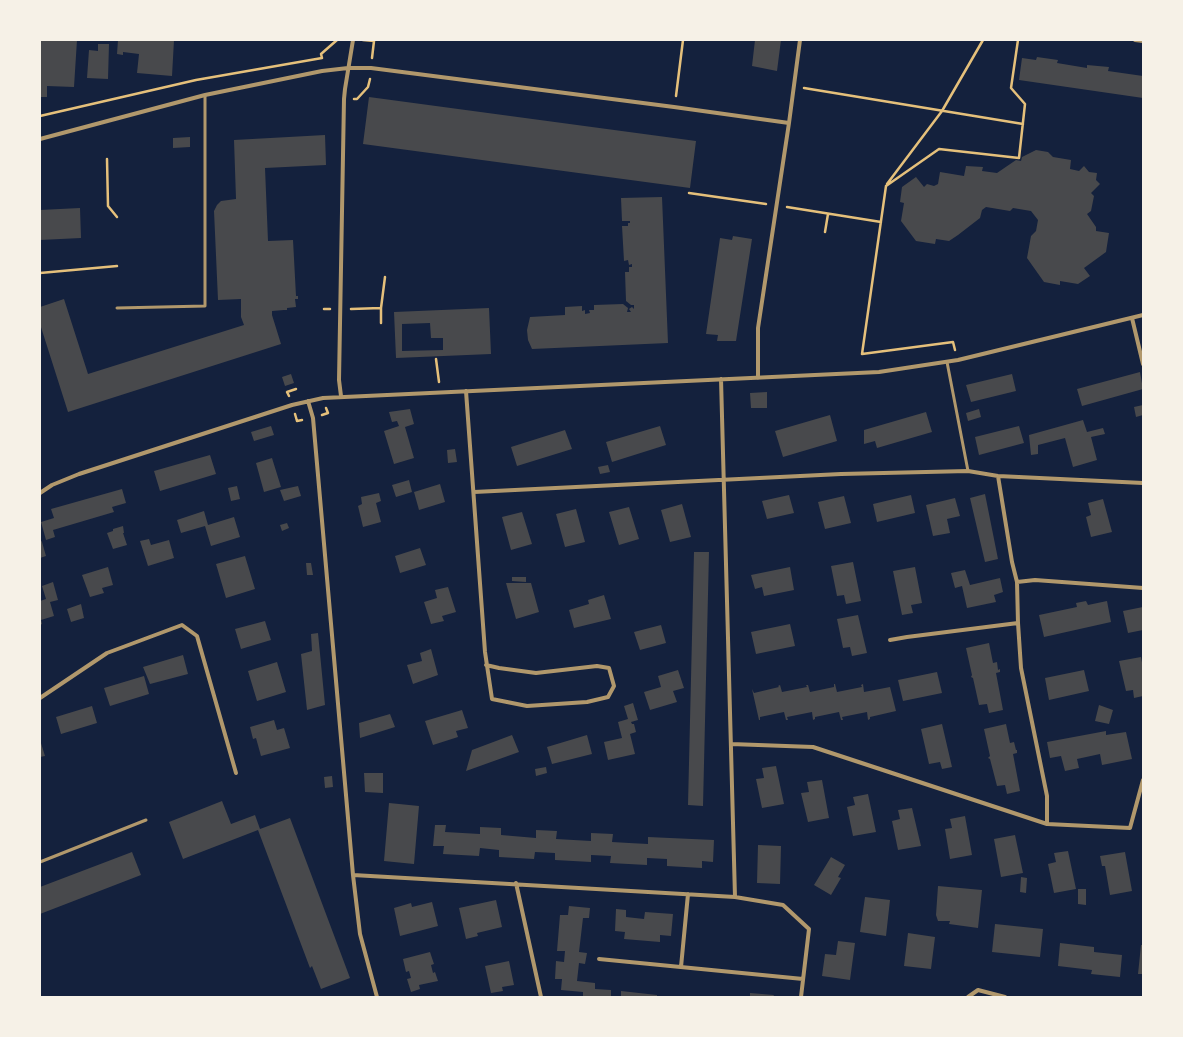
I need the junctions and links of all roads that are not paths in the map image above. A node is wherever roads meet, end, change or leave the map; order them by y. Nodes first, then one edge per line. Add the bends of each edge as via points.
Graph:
1 (353, 40) edge
2 (800, 40) edge
3 (1135, 40) edge
4 (1143, 41) edge
5 (348, 68) junction
6 (205, 96) junction
7 (789, 123) junction
8 (40, 139) edge
9 (117, 308) dead end
10 (1143, 315) edge
11 (1132, 318) junction
12 (947, 362) junction
13 (1143, 364) edge
14 (758, 378) junction
15 (721, 379) junction
16 (466, 391) junction
17 (341, 396) junction
18 (308, 401) junction
19 (968, 471) junction
20 (998, 476) junction
21 (724, 480) junction
22 (1143, 483) edge
23 (474, 492) junction
24 (40, 493) edge
25 (1017, 582) junction
26 (1143, 588) edge
27 (1018, 623) junction
28 (890, 640) dead end
29 (486, 665) junction
30 (40, 698) edge
31 (731, 744) junction
32 (236, 773) dead end
33 (1143, 780) edge
34 (146, 820) dead end
35 (1047, 824) junction
36 (40, 862) edge
37 (353, 875) junction
38 (516, 883) junction
39 (688, 894) junction
40 (735, 897) junction
41 (599, 959) dead end
42 (681, 967) junction
43 (803, 979) junction
44 (377, 997) edge
45 (541, 997) edge
46 (801, 997) edge
47 (968, 997) edge
48 (1005, 997) edge

1 - 5 street
2 - 7 street
3 - 4 street
5 - 6 street
5 - 7 street via 371,68
5 - 17 street via 344,99 339,380
6 - 8 street
6 - 9 lane via 206,306
7 - 14 street via 758,328
10 - 11 street
11 - 12 street
11 - 13 street
12 - 14 street via 879,372
12 - 19 lane
14 - 15 street
15 - 16 street
15 - 21 street
16 - 17 street
16 - 23 street
17 - 18 street
18 - 24 street via 79,474
18 - 37 street via 312,418
19 - 20 street
19 - 21 street
20 - 22 street
20 - 25 street
21 - 23 street
21 - 31 street
23 - 29 street
25 - 26 street via 1035,580
25 - 27 street
27 - 28 street
27 - 35 street via 1021,668 1047,796
29 - 29 street via 492,699 527,706 586,702 608,697 614,686 610,668 596,666 536,673
30 - 32 street via 107,653 182,625 197,636
31 - 35 street via 813,747
31 - 40 street
33 - 35 street via 1130,828
34 - 36 lane
37 - 38 street
37 - 44 street via 360,934
38 - 39 street
38 - 45 street
39 - 40 street
39 - 42 street
40 - 43 street via 783,905 809,929
41 - 42 street
42 - 43 street
43 - 46 street
47 - 48 street via 978,990

